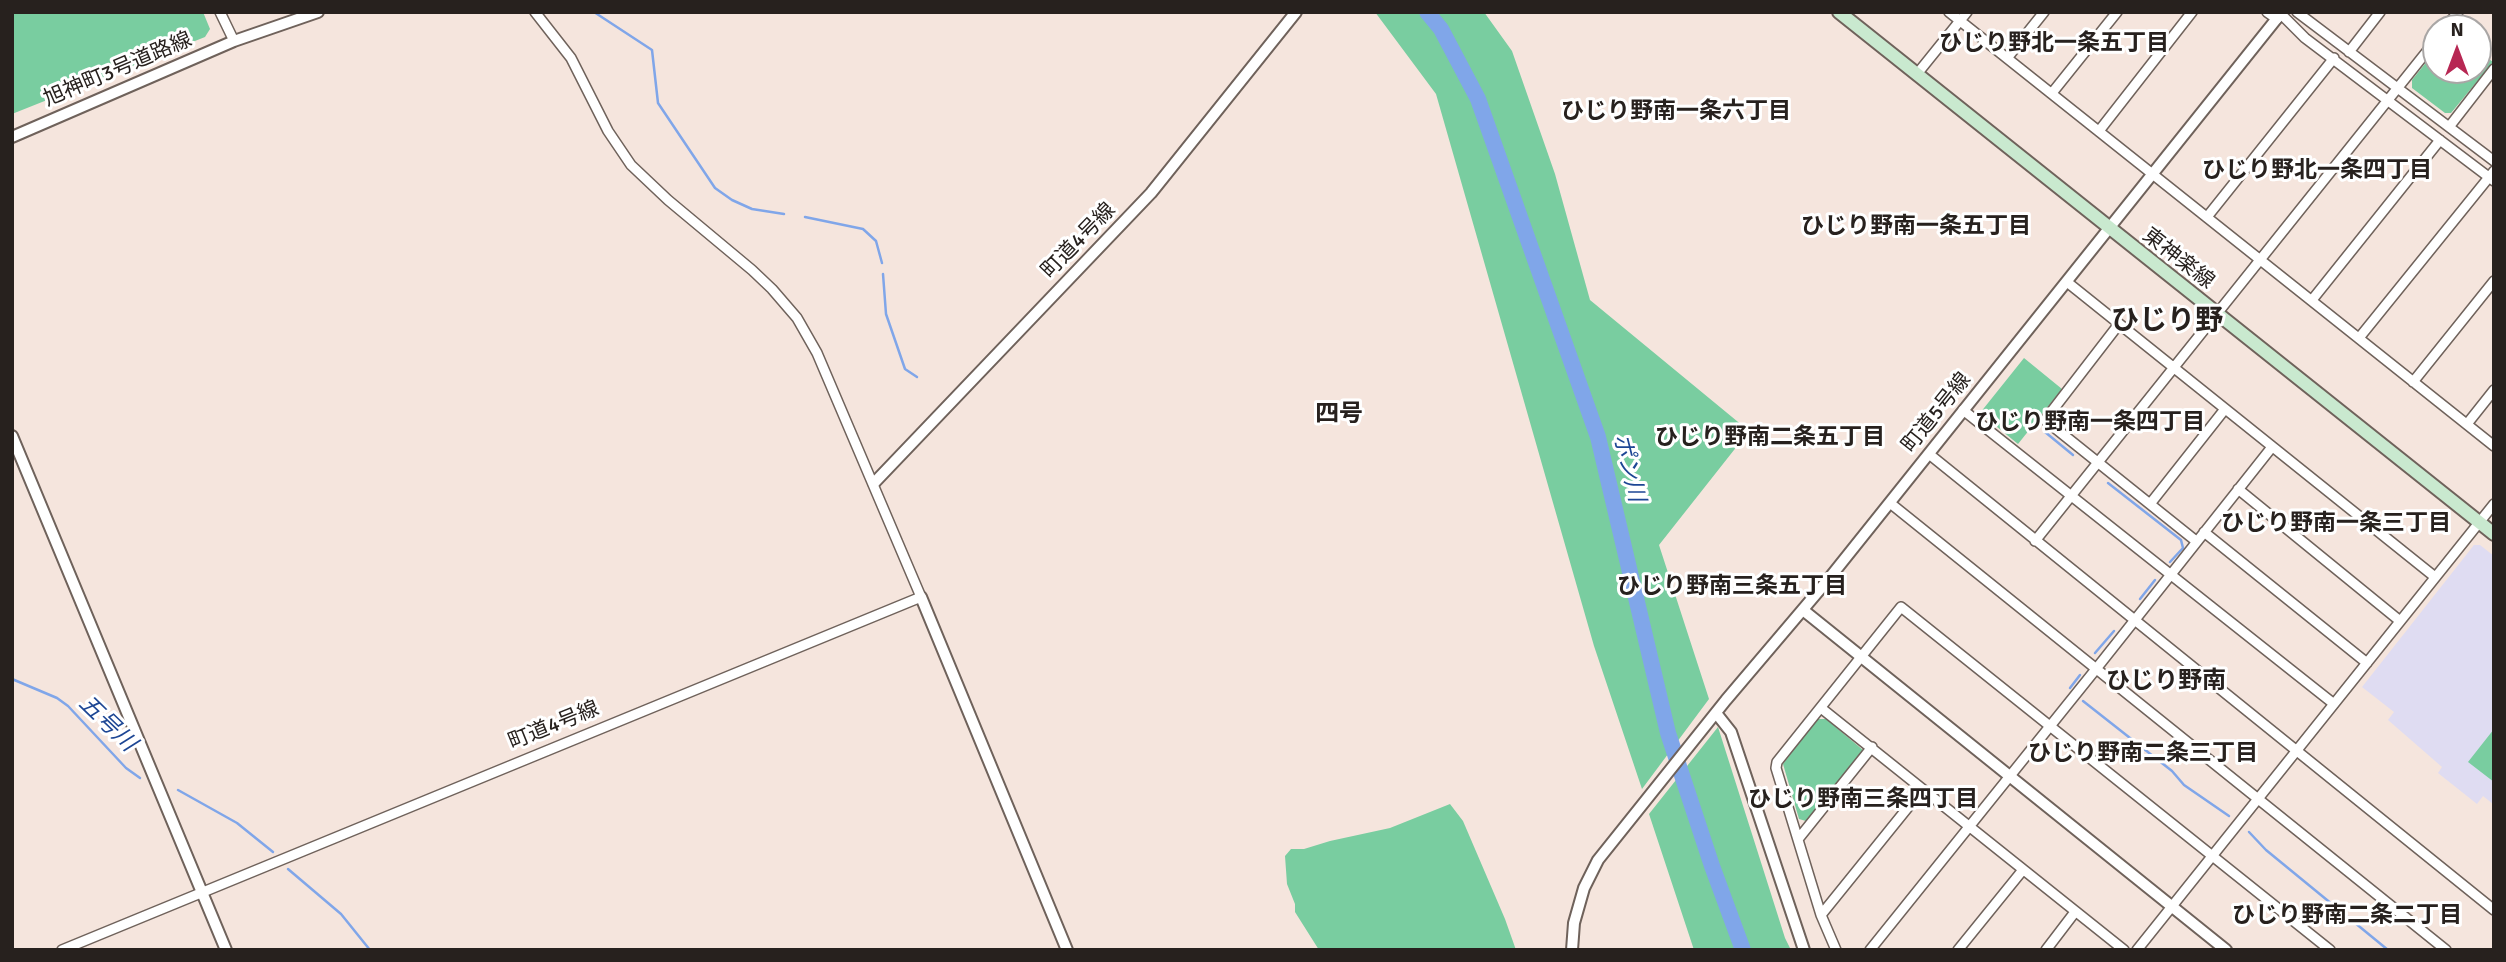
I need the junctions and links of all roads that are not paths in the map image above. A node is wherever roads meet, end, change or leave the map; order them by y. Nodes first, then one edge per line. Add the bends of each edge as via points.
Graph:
1 (220, 12) edge
2 (318, 12) edge
3 (535, 12) edge
4 (1296, 12) edge
5 (1839, 12) edge
6 (1949, 12) edge
7 (1967, 12) edge
8 (2044, 12) edge
9 (2118, 12) edge
10 (2192, 12) edge
11 (2380, 12) edge
12 (2302, 14) edge
13 (2277, 15) edge
14 (1960, 21) junction
15 (234, 41) junction
16 (2349, 52) junction
17 (2008, 57) junction
18 (2334, 58) junction
19 (2422, 58) edge
20 (2494, 69) edge
21 (1917, 74) junction
22 (2397, 89) junction
23 (2052, 93) junction
24 (2388, 100) junction
25 (2449, 127) junction
26 (2099, 131) junction
27 (12, 137) edge
28 (2440, 140) junction
29 (2494, 161) edge
30 (2153, 173) junction
31 (2492, 176) edge
32 (2207, 217) junction
33 (2110, 229) junction
34 (2259, 259) junction
35 (2494, 281) edge
36 (2067, 282) junction
37 (2312, 300) junction
38 (2216, 313) junction
39 (2119, 324) junction
40 (2359, 338) junction
41 (2173, 367) junction
42 (2413, 382) junction
43 (2494, 390) edge
44 (2225, 409) junction
45 (1964, 410) junction
46 (2467, 424) junction
47 (12, 436) edge
48 (2494, 446) edge
49 (2272, 447) junction
50 (1929, 454) junction
51 (2098, 462) junction
52 (874, 483) junction
53 (2238, 489) junction
54 (2071, 495) junction
55 (1889, 502) junction
56 (2150, 504) junction
57 (2494, 504) edge
58 (2479, 523) junction
59 (2204, 532) junction
60 (2494, 534) edge
61 (2035, 541) junction
62 (2196, 541) junction
63 (2170, 574) junction
64 (2435, 577) junction
65 (920, 597) junction
66 (1803, 610) junction
67 (2134, 621) junction
68 (2400, 621) junction
69 (1861, 657) junction
70 (2367, 663) junction
71 (2096, 670) junction
72 (2334, 704) junction
73 (1821, 708) junction
74 (1716, 713) junction
75 (2050, 726) junction
76 (1872, 747) junction
77 (2296, 751) junction
78 (2010, 776) junction
79 (1922, 790) junction
80 (2258, 798) junction
81 (1969, 827) junction
82 (1799, 838) junction
83 (2213, 856) junction
84 (2022, 870) junction
85 (202, 892) junction
86 (2172, 906) junction
87 (2494, 910) edge
88 (2075, 912) junction
89 (1821, 915) junction
90 (62, 950) edge
91 (226, 950) edge
92 (1067, 950) edge
93 (1572, 950) edge
94 (1804, 950) edge
95 (1836, 950) edge
96 (1870, 950) edge
97 (1958, 950) edge
98 (2046, 950) edge
99 (2124, 950) edge
100 (2137, 950) edge
101 (2226, 950) edge
102 (2330, 950) edge
103 (2446, 950) edge

1 - 15 street
2 - 15 street, 旭神町3号道路線
3 - 52 street via 571,58 631,165 762,279 797,318
4 - 52 street, 町道4号線 via 1151,193
5 - 21 main road, 東神楽線
6 - 14 street
7 - 14 street
8 - 17 street
9 - 23 street
10 - 26 street
11 - 16 street
12 - 16 street
13 - 18 street
13 - 30 street, 町道5号線
14 - 17 street
14 - 21 street
15 - 27 street, 旭神町3号道路線
16 - 22 street
17 - 23 street
18 - 24 street
18 - 32 street
19 - 22 street
20 - 25 street
21 - 33 main road, 東神楽線
22 - 24 street
22 - 25 street
23 - 26 street
24 - 28 street
24 - 34 street
25 - 29 street
26 - 30 street
28 - 31 street
28 - 37 street
30 - 32 street
30 - 33 street, 町道5号線
31 - 40 street
32 - 34 street
33 - 36 street, 町道5号線
33 - 38 main road, 東神楽線
34 - 37 street
34 - 38 street
35 - 42 street
36 - 39 street
36 - 45 street, 町道5号線
37 - 40 street
38 - 41 street
38 - 58 main road, 東神楽線
39 - 41 street
39 - 51 street via 2045,420
40 - 42 street
41 - 44 street
41 - 51 street
42 - 46 street
43 - 46 street
44 - 49 street
44 - 56 street
45 - 50 street, 町道5号線
45 - 54 street
46 - 48 street
47 - 85 street
49 - 53 street
49 - 64 street
50 - 55 street, 町道5号線
50 - 61 street
51 - 54 street
51 - 56 street
52 - 65 street
53 - 59 street
53 - 68 street
54 - 61 street
54 - 63 street
55 - 66 street, 町道5号線
55 - 71 street
56 - 62 street
57 - 58 street
58 - 60 main road, 東神楽線
58 - 64 street
59 - 62 street
59 - 70 street
61 - 67 street
62 - 63 street
63 - 67 street
63 - 72 street
64 - 68 street
65 - 85 street, 町道4号線
65 - 92 street
66 - 69 street
66 - 74 street, 町道5号線
67 - 71 street
67 - 77 street
68 - 70 street
69 - 73 street
69 - 75 street via 1901,607
69 - 78 street
70 - 72 street
71 - 75 street
71 - 80 street
72 - 77 street
73 - 76 street
73 - 82 street via 1777,762
74 - 93 street, 町道5号線 via 1598,860 1584,888
74 - 94 street via 1731,732
75 - 78 street
75 - 83 street
76 - 79 street
76 - 82 street
77 - 80 street
77 - 87 street
78 - 81 street
78 - 86 street
79 - 81 street
79 - 89 street
80 - 83 street
80 - 103 street
81 - 84 street
81 - 96 street
82 - 89 street
83 - 86 street
83 - 102 street
84 - 88 street
84 - 97 street
85 - 90 street, 町道4号線
85 - 91 street
86 - 100 street
86 - 101 street
88 - 98 street
88 - 99 street
89 - 95 street

